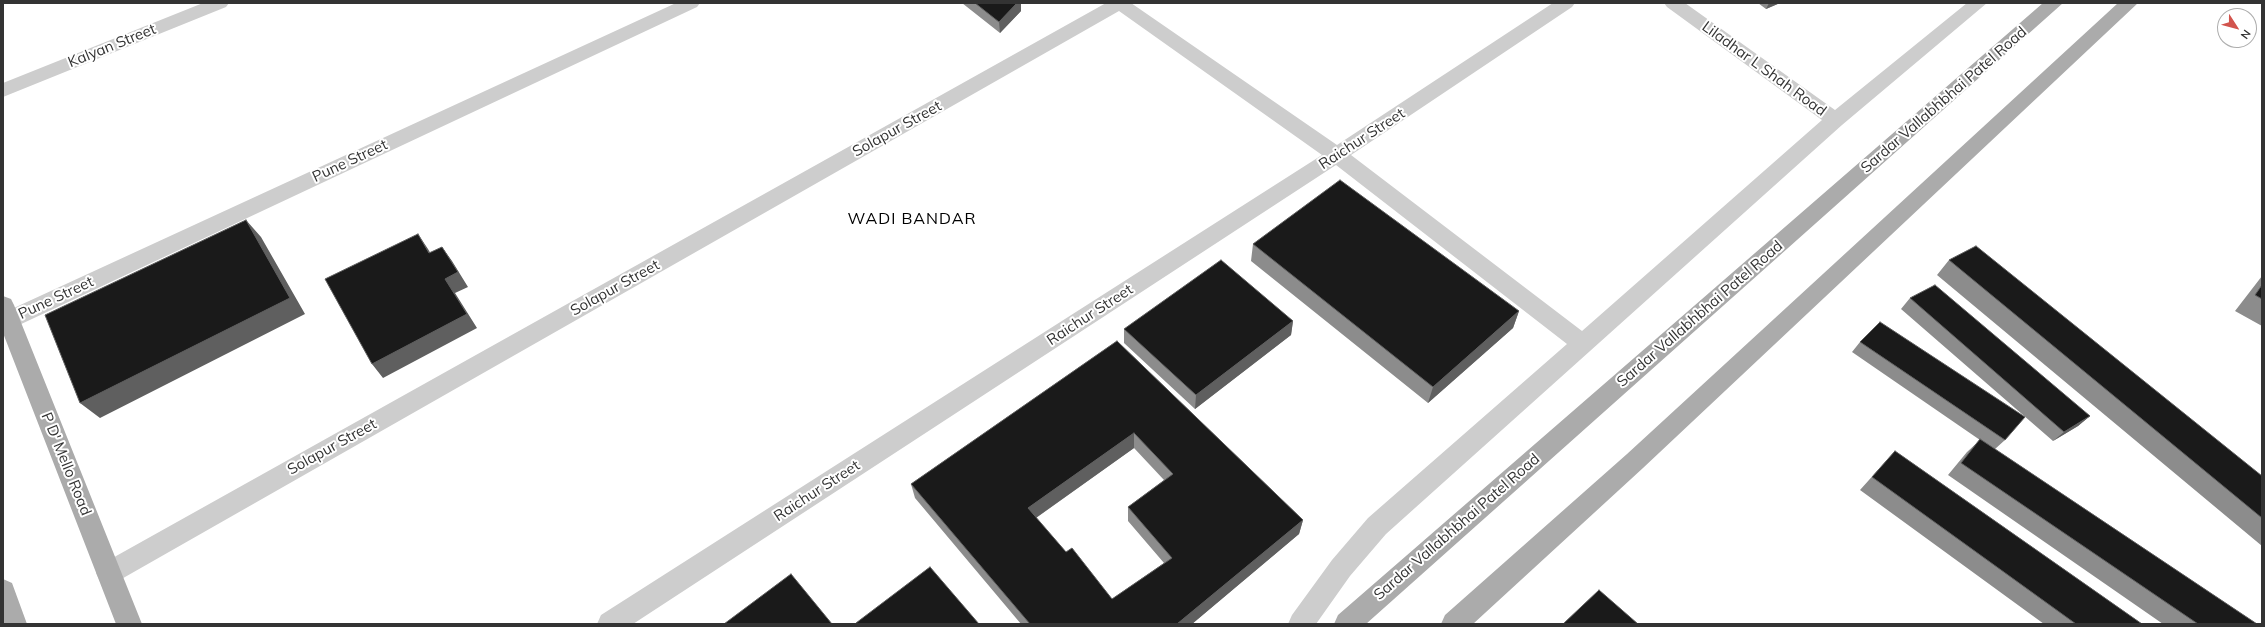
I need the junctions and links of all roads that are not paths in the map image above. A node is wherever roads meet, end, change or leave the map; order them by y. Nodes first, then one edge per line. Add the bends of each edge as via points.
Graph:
1 (220, 3) edge
2 (691, 3) edge
3 (1120, 3) edge
4 (1566, 3) edge
5 (1673, 3) edge
6 (1978, 3) edge
7 (2054, 3) edge
8 (2129, 3) edge
9 (3, 90) edge
10 (1835, 120) junction
11 (1337, 156) junction
12 (6, 312) edge
13 (1582, 343) junction
14 (109, 573) junction
15 (3, 591) edge
16 (14, 624) edge
17 (129, 624) edge
18 (610, 624) edge
19 (1301, 624) edge
20 (1347, 624) edge
21 (1454, 624) edge

1 - 9 street, Kalyan Street
2 - 12 street, Pune Street
3 - 11 street
3 - 14 street, Solapur Street
4 - 11 street, Raichur Street
5 - 10 street, Liladhar L Shah Road
6 - 10 street
7 - 20 main road, Sardar Vallabhbhai Patel Road
8 - 21 main road via 1635,461
10 - 13 street
11 - 13 street
11 - 18 street, Raichur Street
12 - 14 main road, P D' Mello Road
13 - 19 street via 1376,526 1341,568
14 - 17 main road, P D' Mello Road
15 - 16 main road

